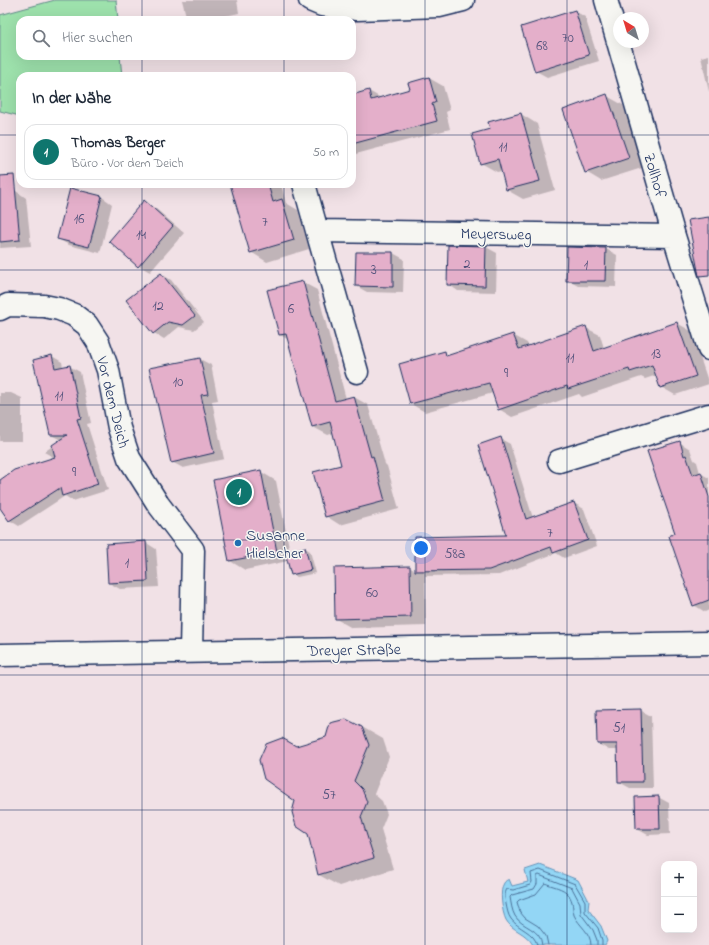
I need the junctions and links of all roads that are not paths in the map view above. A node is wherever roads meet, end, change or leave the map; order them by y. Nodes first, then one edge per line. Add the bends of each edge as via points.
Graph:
1 (310, 0) edge
2 (463, 0) edge
3 (606, 0) edge
4 (305, 188) edge
5 (317, 231) junction
6 (674, 236) junction
7 (0, 309) edge
8 (709, 349) edge
9 (357, 372) dead end
10 (709, 415) edge
11 (559, 461) dead end
12 (709, 643) edge
13 (191, 651) junction
14 (0, 655) edge

1 - 2 street via 322,5 357,9 439,6
3 - 6 street, Zollhof
4 - 5 street
5 - 6 street, Meyersweg
5 - 9 street
6 - 8 street, Zollhof
7 - 13 street, Vor dem Deich via 8,304 59,309 74,315 87,325 98,342 108,370 119,428 129,458 158,504 193,550
10 - 11 street
12 - 13 street, Dreyer Straße
13 - 14 street, Dreyer Straße

